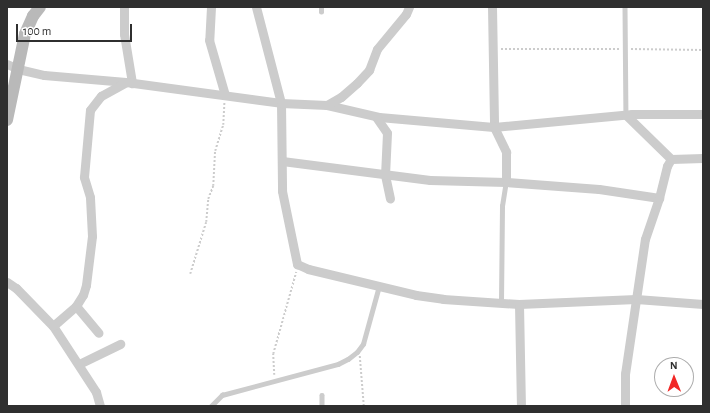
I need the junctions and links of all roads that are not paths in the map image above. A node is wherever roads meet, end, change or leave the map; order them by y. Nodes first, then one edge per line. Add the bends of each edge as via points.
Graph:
1 (40, 7) edge
2 (124, 7) edge
3 (211, 7) edge
4 (256, 7) edge
5 (409, 7) edge
6 (492, 7) edge
7 (625, 7) edge
8 (7, 64) edge
9 (18, 69) junction
10 (129, 82) junction
11 (225, 95) junction
12 (281, 103) junction
13 (327, 105) junction
14 (703, 114) edge
15 (626, 115) junction
16 (376, 117) junction
17 (7, 120) edge
18 (494, 127) junction
19 (703, 158) edge
20 (671, 159) junction
21 (282, 161) junction
22 (385, 175) junction
23 (506, 182) junction
24 (390, 198) dead end
25 (659, 198) junction
26 (7, 282) edge
27 (379, 285) junction
28 (636, 299) junction
29 (501, 302) junction
30 (519, 304) junction
31 (703, 304) edge
32 (76, 306) junction
33 (53, 326) junction
34 (99, 333) dead end
35 (120, 344) dead end
36 (79, 364) junction
37 (322, 395) dead end
38 (100, 406) edge
39 (211, 406) edge
40 (322, 406) edge
41 (520, 406) edge
42 (625, 406) edge

1 - 9 main road via 28,24
2 - 10 street
3 - 11 street via 209,40
4 - 12 street
5 - 13 street via 377,49 369,70 341,97
6 - 18 street
7 - 15 lane
8 - 9 street
9 - 10 street via 44,75
9 - 17 main road
10 - 11 street
10 - 32 street via 101,96 90,110 84,177 90,197 92,236 86,284
11 - 12 street
12 - 13 street
12 - 21 street
13 - 16 street
14 - 15 street
15 - 18 street
15 - 20 street
16 - 18 street
16 - 22 street via 387,133
18 - 23 street via 506,152
19 - 20 street
20 - 25 street
21 - 22 street
21 - 27 street via 282,191 297,264 308,269
22 - 23 street via 430,180
22 - 24 street
23 - 25 street via 599,189
23 - 29 lane via 502,206
25 - 28 street via 645,239
26 - 33 street
27 - 29 street via 437,298
27 - 39 lane via 366,336 358,350 338,364 222,395
28 - 30 street
28 - 31 street
28 - 42 street via 626,374
29 - 30 street
30 - 41 street
32 - 33 street
32 - 34 street
33 - 36 street
35 - 36 street
36 - 38 street via 96,392
37 - 40 lane

